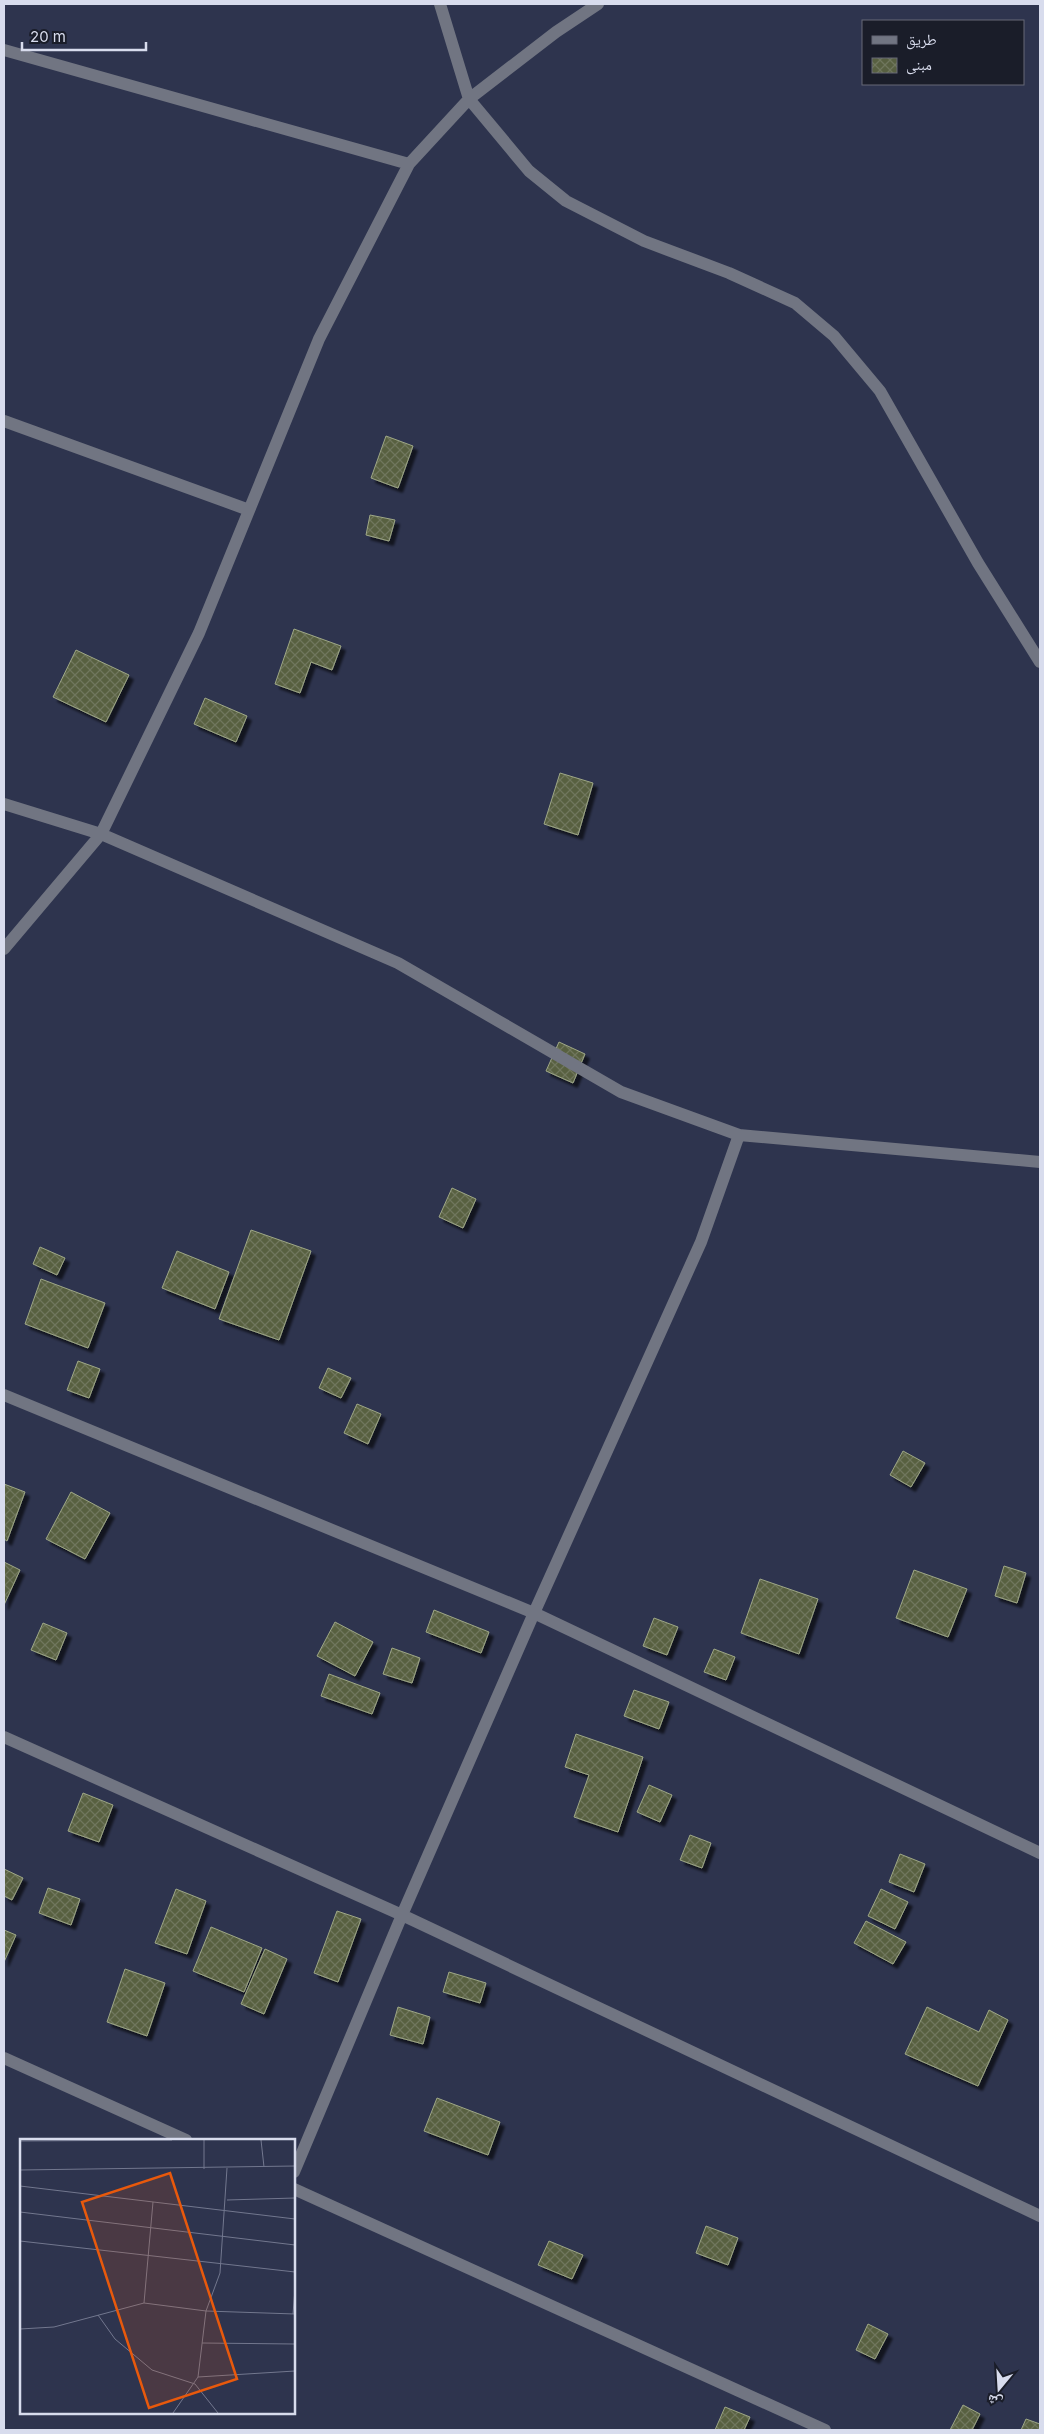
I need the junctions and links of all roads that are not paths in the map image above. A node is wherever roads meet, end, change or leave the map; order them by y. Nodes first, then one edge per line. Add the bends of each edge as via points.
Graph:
1 (440, 4) edge
2 (598, 4) edge
3 (4, 50) edge
4 (469, 99) junction
5 (409, 164) junction
6 (4, 421) edge
7 (249, 510) junction
8 (1040, 662) edge
9 (4, 804) edge
10 (101, 834) junction
11 (4, 949) edge
12 (740, 1135) junction
13 (1040, 1162) edge
14 (4, 1395) edge
15 (534, 1613) junction
16 (4, 1737) edge
17 (1040, 1853) edge
18 (402, 1915) junction
19 (4, 2058) edge
20 (184, 2139) edge
21 (295, 2170) edge
22 (295, 2189) edge
23 (1040, 2216) edge
24 (825, 2430) edge

1 - 4 street
2 - 4 street
3 - 5 street
4 - 5 street
4 - 8 street via 529,171 566,201 644,241 729,273 795,303 834,336 880,391 978,563
5 - 7 street via 318,339
6 - 7 street
7 - 10 street via 199,634
9 - 10 street
10 - 11 street
10 - 12 street via 398,963 621,1092
12 - 13 street
12 - 15 street via 701,1242
14 - 15 street
15 - 17 street
15 - 18 street
16 - 18 street
18 - 21 street
18 - 23 street
19 - 20 street
22 - 24 street

